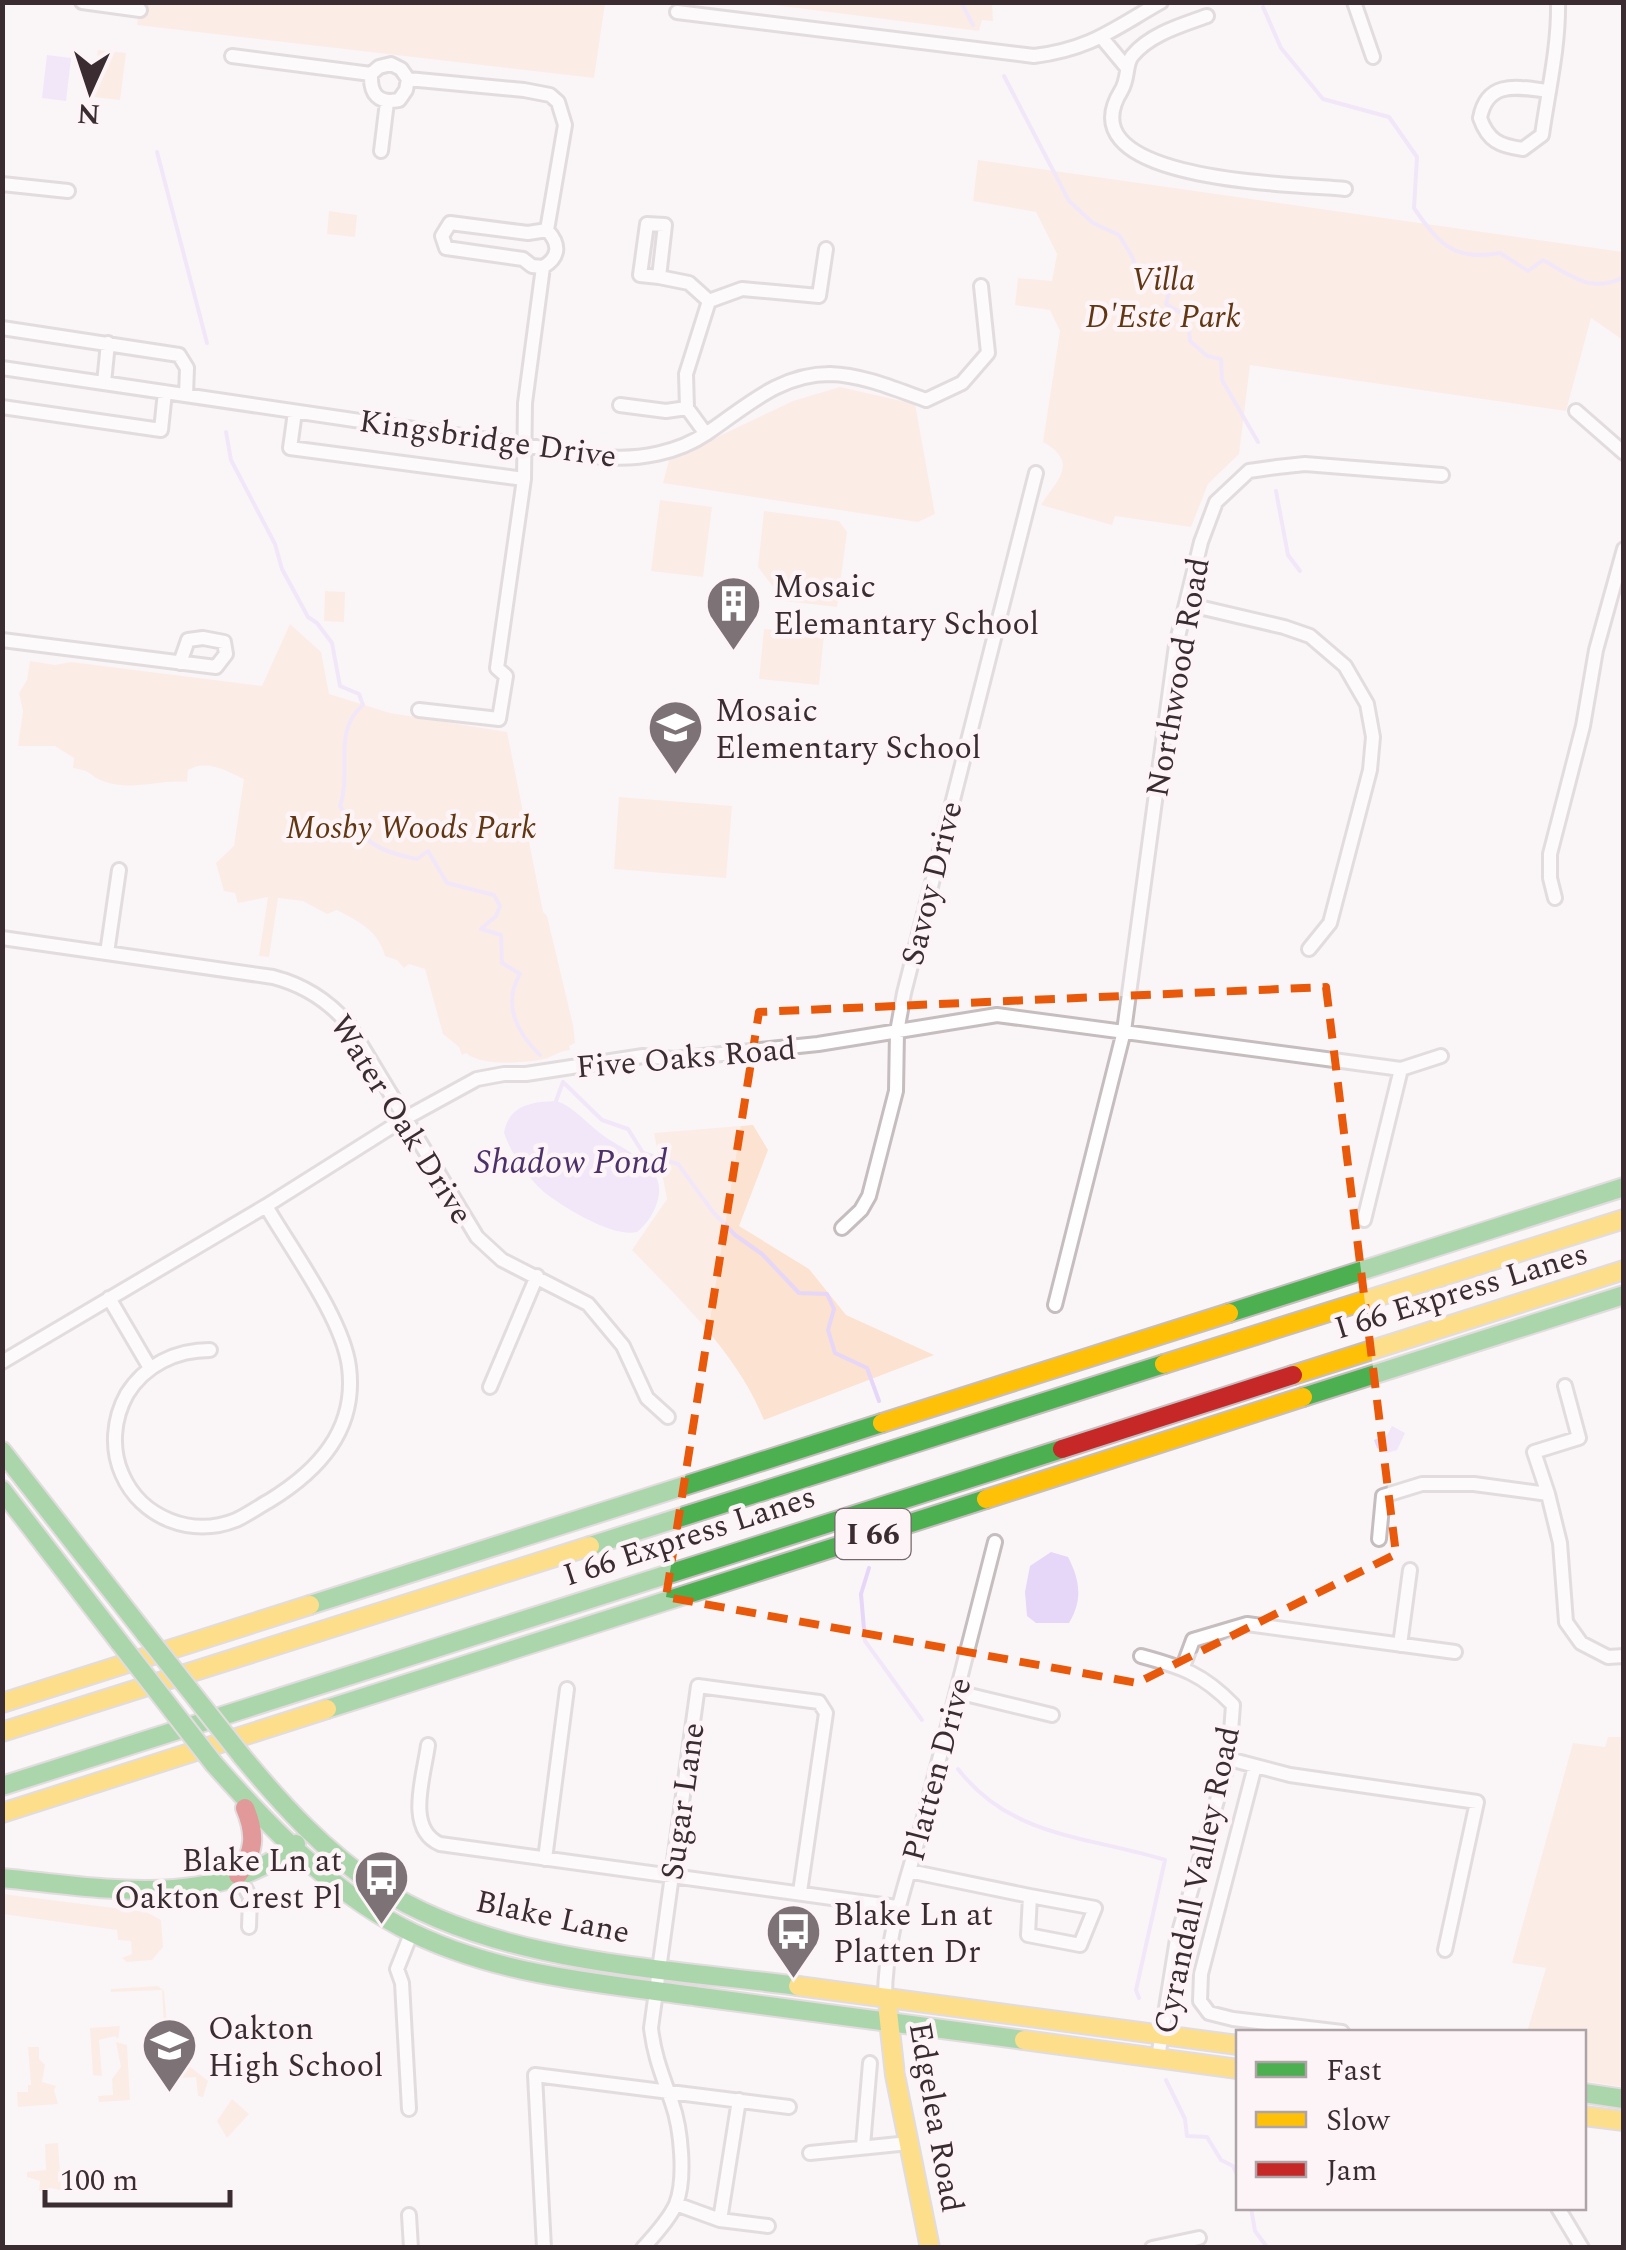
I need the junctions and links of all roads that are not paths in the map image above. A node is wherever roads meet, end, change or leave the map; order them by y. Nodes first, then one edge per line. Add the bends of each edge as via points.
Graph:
1 (82, 2) edge
2 (1161, 2) edge
3 (1354, 2) edge
4 (1558, 2) edge
5 (140, 10) dead end
6 (676, 12) dead end
7 (1207, 16) dead end
8 (1102, 38) junction
9 (232, 56) dead end
10 (1373, 56) dead end
11 (1128, 68) junction
12 (371, 74) junction
13 (408, 79) junction
14 (1548, 91) junction
15 (387, 102) junction
16 (381, 150) dead end
17 (2, 184) edge
18 (1345, 189) dead end
19 (68, 191) dead end
20 (547, 230) junction
21 (528, 233) junction
22 (826, 248) dead end
23 (523, 259) junction
24 (543, 268) junction
25 (659, 277) dead end
26 (982, 286) dead end
27 (709, 301) junction
28 (2, 328) edge
29 (108, 343) junction
30 (2, 368) edge
31 (104, 383) junction
32 (166, 392) junction
33 (186, 395) junction
34 (2, 406) edge
35 (620, 406) dead end
36 (687, 408) junction
37 (1576, 411) dead end
38 (295, 412) junction
39 (706, 434) junction
40 (522, 445) junction
41 (1624, 453) edge
42 (1036, 473) dead end
43 (1442, 475) dead end
44 (524, 478) junction
45 (1624, 549) edge
46 (1186, 604) junction
47 (2, 640) edge
48 (180, 663) dead end
49 (419, 710) dead end
50 (119, 870) dead end
51 (1556, 898) dead end
52 (2, 938) edge
53 (1309, 949) dead end
54 (107, 953) junction
55 (896, 1032) junction
56 (1124, 1032) junction
57 (1441, 1056) dead end
58 (1401, 1069) junction
59 (404, 1118) junction
60 (1624, 1187) edge
61 (266, 1206) junction
62 (1624, 1219) edge
63 (1364, 1220) dead end
64 (842, 1228) dead end
65 (1624, 1270) edge
66 (536, 1276) junction
67 (1624, 1295) edge
68 (108, 1298) junction
69 (1055, 1305) dead end
70 (210, 1350) dead end
71 (2, 1362) edge
72 (150, 1368) junction
73 (1565, 1386) dead end
74 (490, 1387) dead end
75 (668, 1417) dead end
76 (2, 1451) edge
77 (2, 1490) edge
78 (1548, 1494) junction
79 (1379, 1539) dead end
80 (995, 1542) dead end
81 (1410, 1570) dead end
82 (1400, 1645) junction
83 (1456, 1652) dead end
84 (1140, 1656) dead end
85 (1624, 1656) edge
86 (1183, 1667) junction
87 (567, 1689) dead end
88 (957, 1692) junction
89 (2, 1704) edge
90 (1052, 1715) dead end
91 (2, 1732) edge
92 (428, 1746) dead end
93 (1229, 1759) junction
94 (1255, 1766) junction
95 (2, 1786) edge
96 (236, 1790) junction
97 (2, 1813) edge
98 (308, 1833) junction
99 (290, 1849) junction
100 (546, 1859) junction
101 (909, 1871) junction
102 (238, 1875) junction
103 (671, 1877) junction
104 (2, 1878) edge
105 (800, 1892) junction
106 (1030, 1896) junction
107 (897, 1907) junction
108 (249, 1927) dead end
109 (411, 1934) junction
110 (1445, 1950) dead end
111 (658, 1967) junction
112 (655, 1991) junction
113 (885, 1997) junction
114 (889, 2021) junction
115 (1325, 2030) edge
116 (1162, 2036) junction
117 (1236, 2046) edge
118 (1158, 2058) junction
119 (870, 2063) dead end
120 (1236, 2068) edge
121 (667, 2092) junction
122 (1586, 2093) edge
123 (1624, 2098) edge
124 (739, 2100) junction
125 (789, 2107) dead end
126 (409, 2110) dead end
127 (1586, 2116) edge
128 (1624, 2121) edge
129 (909, 2143) junction
130 (863, 2146) junction
131 (810, 2154) dead end
132 (676, 2204) junction
133 (1559, 2210) edge
134 (409, 2216) dead end
135 (720, 2220) junction
136 (768, 2226) dead end
137 (1199, 2238) dead end
138 (1578, 2246) edge
139 (410, 2248) edge
140 (544, 2248) edge
141 (644, 2248) edge
142 (930, 2248) edge
143 (1152, 2248) edge

1 - 5 street
2 - 8 street
3 - 10 street
4 - 14 street
6 - 8 street via 1014,55 1063,52
7 - 11 street via 1161,34 1132,56
8 - 11 street
9 - 12 street
11 - 18 street via 1111,120 1122,144 1156,164
12 - 13 street via 391,64
12 - 15 street via 370,88
13 - 15 street via 399,100
13 - 20 street via 524,90 558,102 565,125
14 - 14 street via 1542,135 1524,149 1501,146 1486,134 1480,118 1490,95 1502,87
15 - 16 street
17 - 19 street
20 - 21 street
20 - 24 street via 558,250
21 - 23 street
21 - 23 street via 450,222 442,236 446,248
22 - 27 street via 818,296 742,289
23 - 24 street
24 - 40 street
25 - 27 street via 689,284
26 - 39 street, Kingsbridge Drive via 988,353 962,383 926,400 859,378 807,376 766,390
27 - 36 street via 686,374
28 - 29 street
29 - 31 street
29 - 33 street via 179,355 187,368
30 - 31 street, Kingsbridge Drive
31 - 32 street, Kingsbridge Drive
32 - 33 street, Kingsbridge Drive
32 - 34 street via 161,430
33 - 38 street, Kingsbridge Drive
35 - 36 street
36 - 39 street
37 - 41 street
38 - 40 street, Kingsbridge Drive
38 - 44 street via 290,448
39 - 40 street, Kingsbridge Drive via 632,458
40 - 44 street
42 - 55 street, Savoy Drive
43 - 46 street, Northwood Road via 1304,464 1249,471 1216,502
44 - 49 street via 497,668 506,676 499,719
45 - 51 street via 1550,854
46 - 53 street via 1310,636 1345,666 1367,704 1370,770 1330,923
46 - 56 street, Northwood Road
47 - 48 street
50 - 54 street
52 - 54 street, Water Oak Drive
54 - 59 street, Water Oak Drive via 304,987 348,1025
55 - 56 street, Five Oaks Road via 997,1016
55 - 59 street, Five Oaks Road via 504,1074 477,1079
55 - 64 street, Savoy Drive via 896,1090 869,1196
56 - 58 street, Five Oaks Road
56 - 69 street
57 - 58 street, Five Oaks Road
58 - 63 street
59 - 61 street, Five Oaks Road
59 - 66 street, Water Oak Drive via 476,1237 502,1260
60 - 89 main road
61 - 68 street, Five Oaks Road
61 - 72 street via 346,1354 347,1406 326,1454 298,1482 234,1521 208,1527 165,1519 131,1491 115,1448 124,1400
62 - 91 main road, I 66 Express Lanes
65 - 95 main road, I 66 Express Lanes
66 - 74 street
66 - 75 street, Water Oak Drive via 574,1294 604,1319 646,1398
67 - 97 main road, I 66
68 - 71 street, Five Oaks Road
68 - 72 street
70 - 72 street via 188,1350
73 - 78 street via 1579,1438 1534,1452
76 - 98 main road, Blake Lane, bridge
77 - 96 main road, Blake Lane, bridge
78 - 79 street via 1422,1484 1383,1496
78 - 85 street via 1560,1543 1566,1622 1581,1643 1608,1657
80 - 88 street, Platten Drive
81 - 82 street
82 - 83 street
82 - 86 street via 1248,1624 1193,1640
84 - 86 street
86 - 93 street, Cyrandall Valley Road via 1233,1705
87 - 100 street
88 - 90 street
88 - 101 street, Platten Drive
92 - 100 street via 419,1815 428,1839
93 - 94 street
93 - 116 street, Cyrandall Valley Road via 1178,1939
94 - 110 street via 1477,1802
94 - 115 street via 1201,1974 1200,2002 1209,2013 1233,2019
96 - 99 main road, Blake Lane
96 - 102 main road via 256,1837
98 - 99 main road
98 - 111 main road, Blake Lane via 384,1892 467,1932
99 - 102 main road
99 - 109 main road, Blake Lane via 339,1890
100 - 103 street
101 - 106 street
101 - 107 street, Platten Drive
102 - 104 main road via 204,1886 133,1892
102 - 108 street via 250,1897
103 - 105 street
103 - 105 street, Sugar Lane via 698,1686 819,1702 826,1713
103 - 111 street, Sugar Lane
105 - 107 street
106 - 106 street via 1095,1908 1080,1945 1028,1935
107 - 113 street, Platten Drive
109 - 112 main road, Blake Lane via 516,1970
109 - 126 street via 398,1969
111 - 112 street, Sugar Lane
111 - 113 main road, Blake Lane
112 - 114 main road, Blake Lane
112 - 121 street, Sugar Lane via 653,2050
113 - 114 main road, Edgelea Road
113 - 116 main road, Blake Lane
114 - 118 main road, Blake Lane
114 - 129 main road, Edgelea Road
116 - 117 main road, Blake Lane
116 - 118 street, Cyrandall Valley Road
118 - 120 main road, Blake Lane
119 - 130 street
121 - 124 street
121 - 132 street, Sugar Lane via 679,2134
121 - 140 street via 536,2075
122 - 123 main road
124 - 125 street
124 - 135 street
127 - 128 main road
129 - 130 street
129 - 142 main road, Edgelea Road
130 - 131 street
132 - 135 street
132 - 141 street
133 - 138 street
134 - 139 street
135 - 136 street
137 - 143 street

